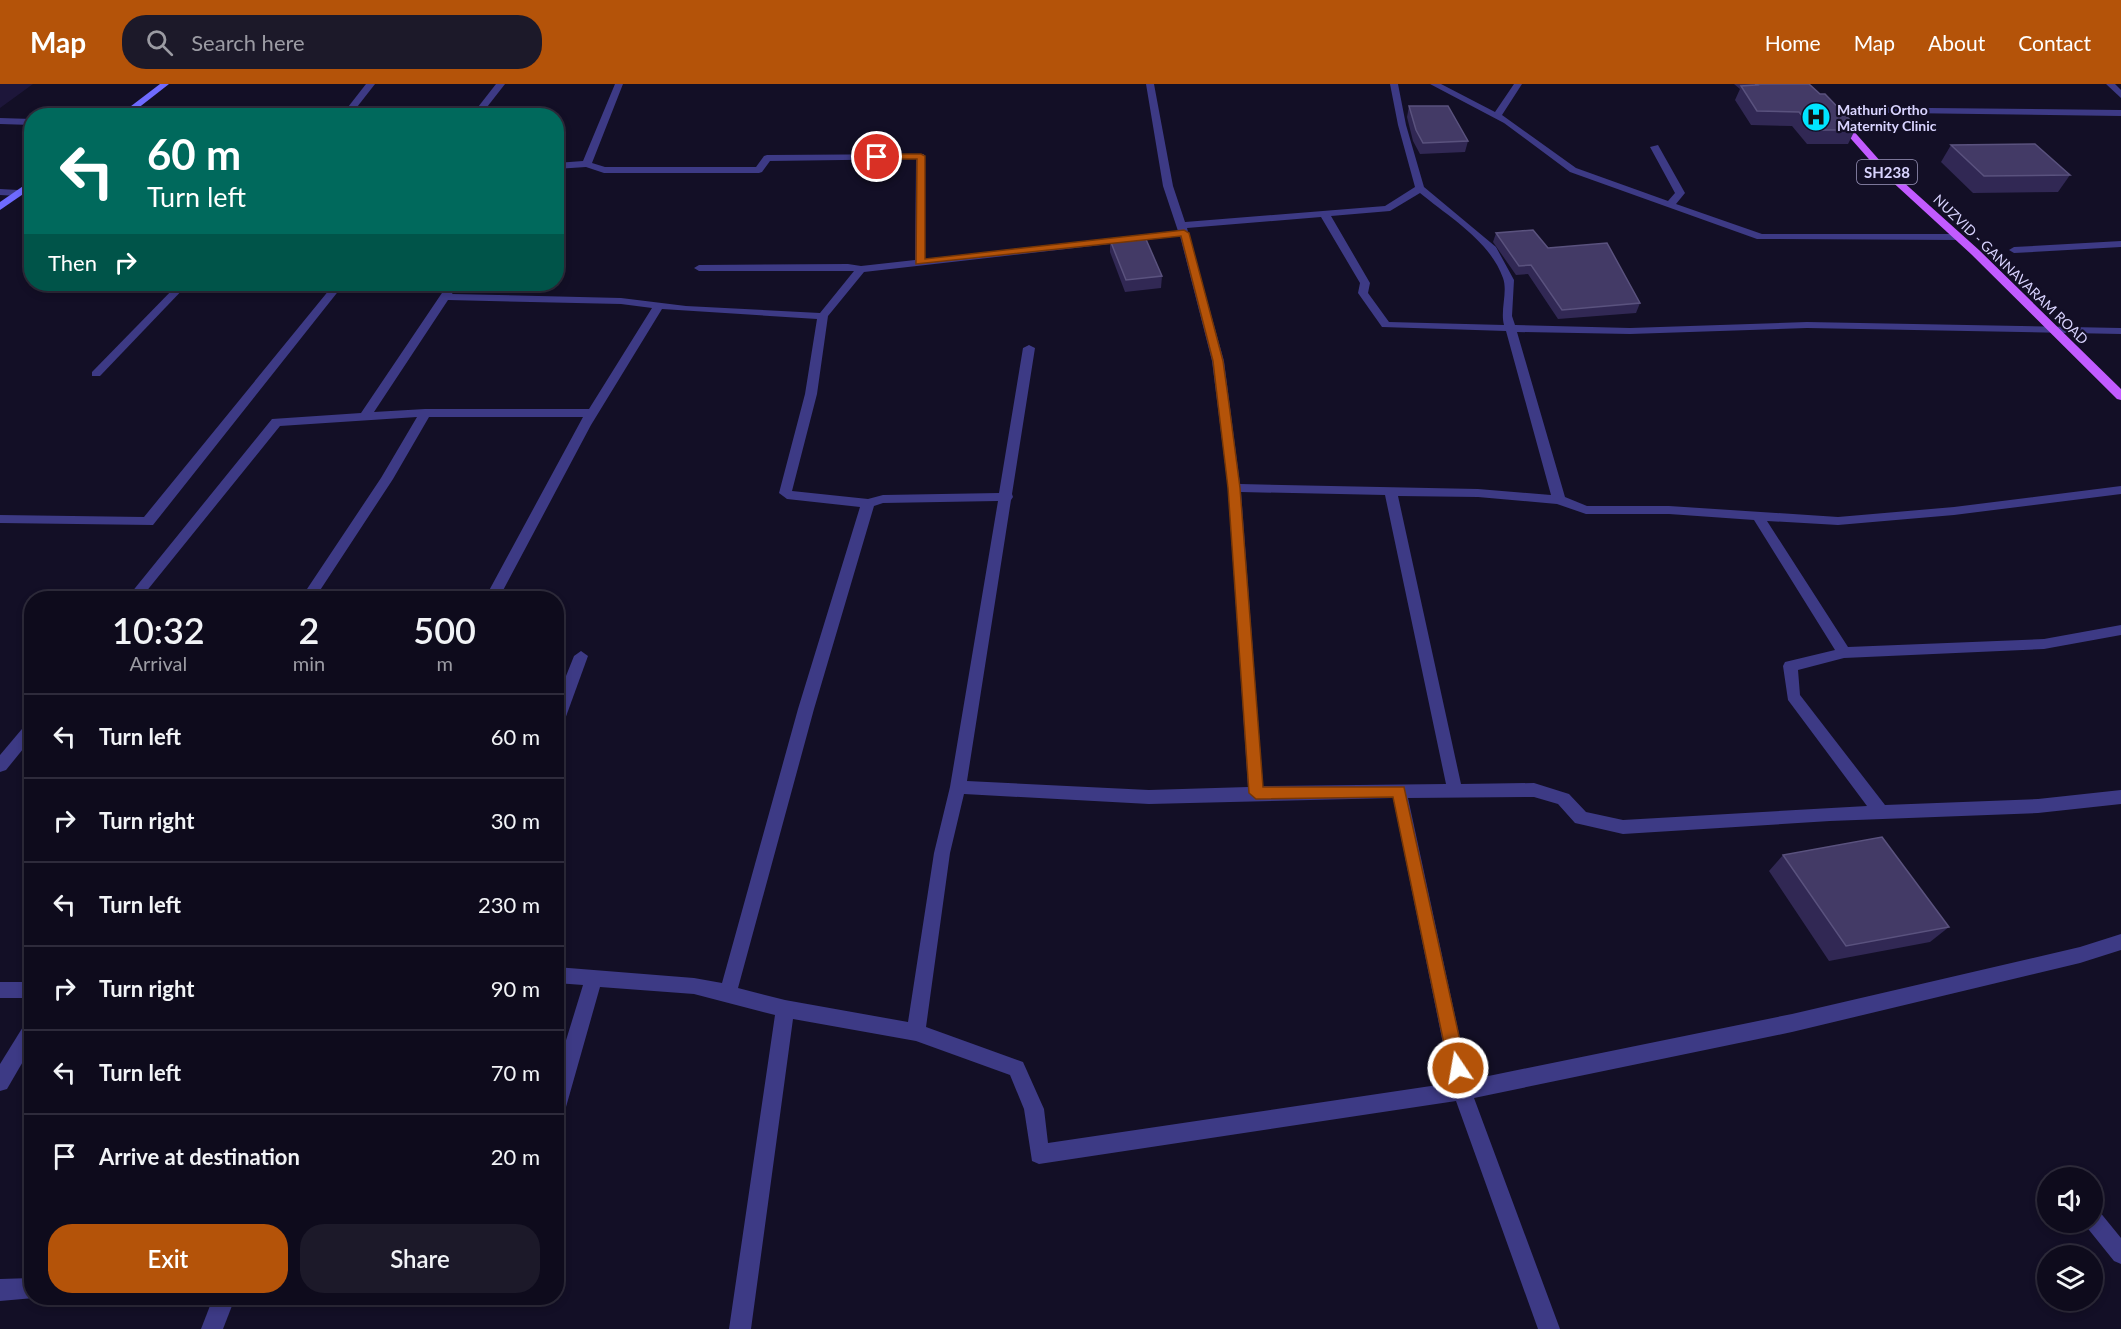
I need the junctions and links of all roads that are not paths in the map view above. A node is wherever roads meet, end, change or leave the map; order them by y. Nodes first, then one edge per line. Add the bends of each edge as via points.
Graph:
1 (165, 84) edge
2 (371, 84) edge
3 (501, 84) edge
4 (619, 84) edge
5 (1150, 84) edge
6 (1394, 84) edge
7 (1434, 84) edge
8 (1518, 84) edge
9 (2110, 84) edge
10 (2121, 95) edge
11 (1823, 102) edge
12 (133, 108) edge
13 (352, 108) edge
14 (482, 108) edge
15 (1831, 110) junction
16 (2121, 113) edge
17 (1497, 116) junction
18 (0, 121) edge
19 (24, 122) edge
20 (1655, 147) dead end
21 (587, 164) junction
22 (564, 165) edge
23 (1420, 188) junction
24 (24, 189) edge
25 (0, 192) edge
26 (18, 193) junction
27 (1670, 205) junction
28 (0, 207) edge
29 (1326, 215) junction
30 (1183, 229) junction
31 (1959, 237) junction
32 (2121, 244) edge
33 (2014, 250) dead end
34 (920, 262) junction
35 (699, 268) dead end
36 (861, 269) junction
37 (176, 291) edge
38 (333, 291) edge
39 (448, 291) edge
40 (444, 297) junction
41 (660, 305) junction
42 (824, 316) junction
43 (1510, 328) junction
44 (2054, 330) junction
45 (2121, 331) edge
46 (1029, 348) dead end
47 (96, 374) dead end
48 (2121, 396) edge
49 (425, 413) junction
50 (366, 415) junction
51 (570, 453) junction
52 (1234, 488) junction
53 (2121, 490) edge
54 (1391, 493) junction
55 (1007, 497) junction
56 (1559, 500) junction
57 (868, 503) junction
58 (1759, 518) junction
59 (0, 519) edge
60 (140, 591) edge
61 (313, 591) edge
62 (496, 591) edge
63 (2121, 630) edge
64 (1845, 653) junction
65 (581, 656) dead end
66 (564, 701) edge
67 (24, 737) edge
68 (0, 766) edge
69 (958, 787) junction
70 (1455, 790) junction
71 (1399, 791) junction
72 (1256, 793) junction
73 (2121, 797) edge
74 (1881, 812) junction
75 (2121, 942) edge
76 (564, 976) edge
77 (594, 978) junction
78 (0, 990) edge
79 (24, 990) edge
80 (728, 993) junction
81 (785, 1009) junction
82 (916, 1032) junction
83 (24, 1042) edge
84 (564, 1080) edge
85 (0, 1082) edge
86 (1462, 1091) junction
87 (2103, 1232) edge
88 (2121, 1254) edge
89 (24, 1288) edge
90 (0, 1290) edge
91 (221, 1305) edge
92 (212, 1329) edge
93 (740, 1329) edge
94 (1549, 1329) edge

1 - 12 street
2 - 13 street
3 - 14 street
4 - 21 street
5 - 30 street via 1168,186
6 - 23 street
7 - 17 street
8 - 17 street
9 - 10 street
11 - 15 main road, NUZVID - GANNAVARAM ROAD / SH238
15 - 16 street
15 - 31 main road, NUZVID - GANNAVARAM ROAD / SH238 via 1878,164
17 - 27 street via 1573,171
18 - 19 street
20 - 27 street via 1680,193
21 - 22 street
21 - 34 street via 604,171 759,170 767,158 921,156
23 - 29 street via 1387,209
23 - 43 street via 1491,247 1509,280
24 - 26 street
25 - 26 street
26 - 28 street
27 - 31 street via 1761,237
29 - 30 street
29 - 43 street via 1365,284 1363,293 1386,325
30 - 34 street
30 - 52 street via 1218,361
31 - 44 main road, NUZVID - GANNAVARAM ROAD / SH238
32 - 33 street
34 - 36 street
35 - 36 street
36 - 42 street
37 - 47 street
38 - 59 street via 148,522
39 - 40 street
40 - 41 street
40 - 50 street
41 - 42 street
41 - 51 street
42 - 57 street via 811,394 785,493
43 - 44 street via 1630,331 1807,325
43 - 56 street
44 - 45 street
44 - 48 main road, NUZVID - GANNAVARAM ROAD / SH238
46 - 55 street
49 - 50 street
49 - 51 street via 591,412
49 - 61 street via 387,479
50 - 60 street via 276,422
51 - 62 street
52 - 54 street
52 - 72 street
53 - 58 street via 1838,521
54 - 56 street via 1478,493
54 - 70 street
55 - 57 street via 883,499
55 - 69 street
56 - 58 street via 1586,510 1669,510
57 - 80 street via 806,709
58 - 64 street
63 - 64 street via 2044,644
64 - 74 street via 1790,666 1793,696
65 - 66 street
67 - 68 street
69 - 72 street via 1149,797
69 - 82 street via 942,853
70 - 71 street
70 - 74 street via 1534,790 1563,799 1581,818 1623,827
71 - 72 street
71 - 86 street
73 - 74 street via 2038,806
75 - 86 street via 1792,1023
76 - 77 street
77 - 80 street via 694,986
77 - 84 street
78 - 79 street
80 - 81 street
81 - 82 street
81 - 93 street
82 - 86 street via 1016,1068 1034,1108 1039,1154
83 - 85 street
86 - 94 street
87 - 88 street
89 - 90 street
91 - 92 street

